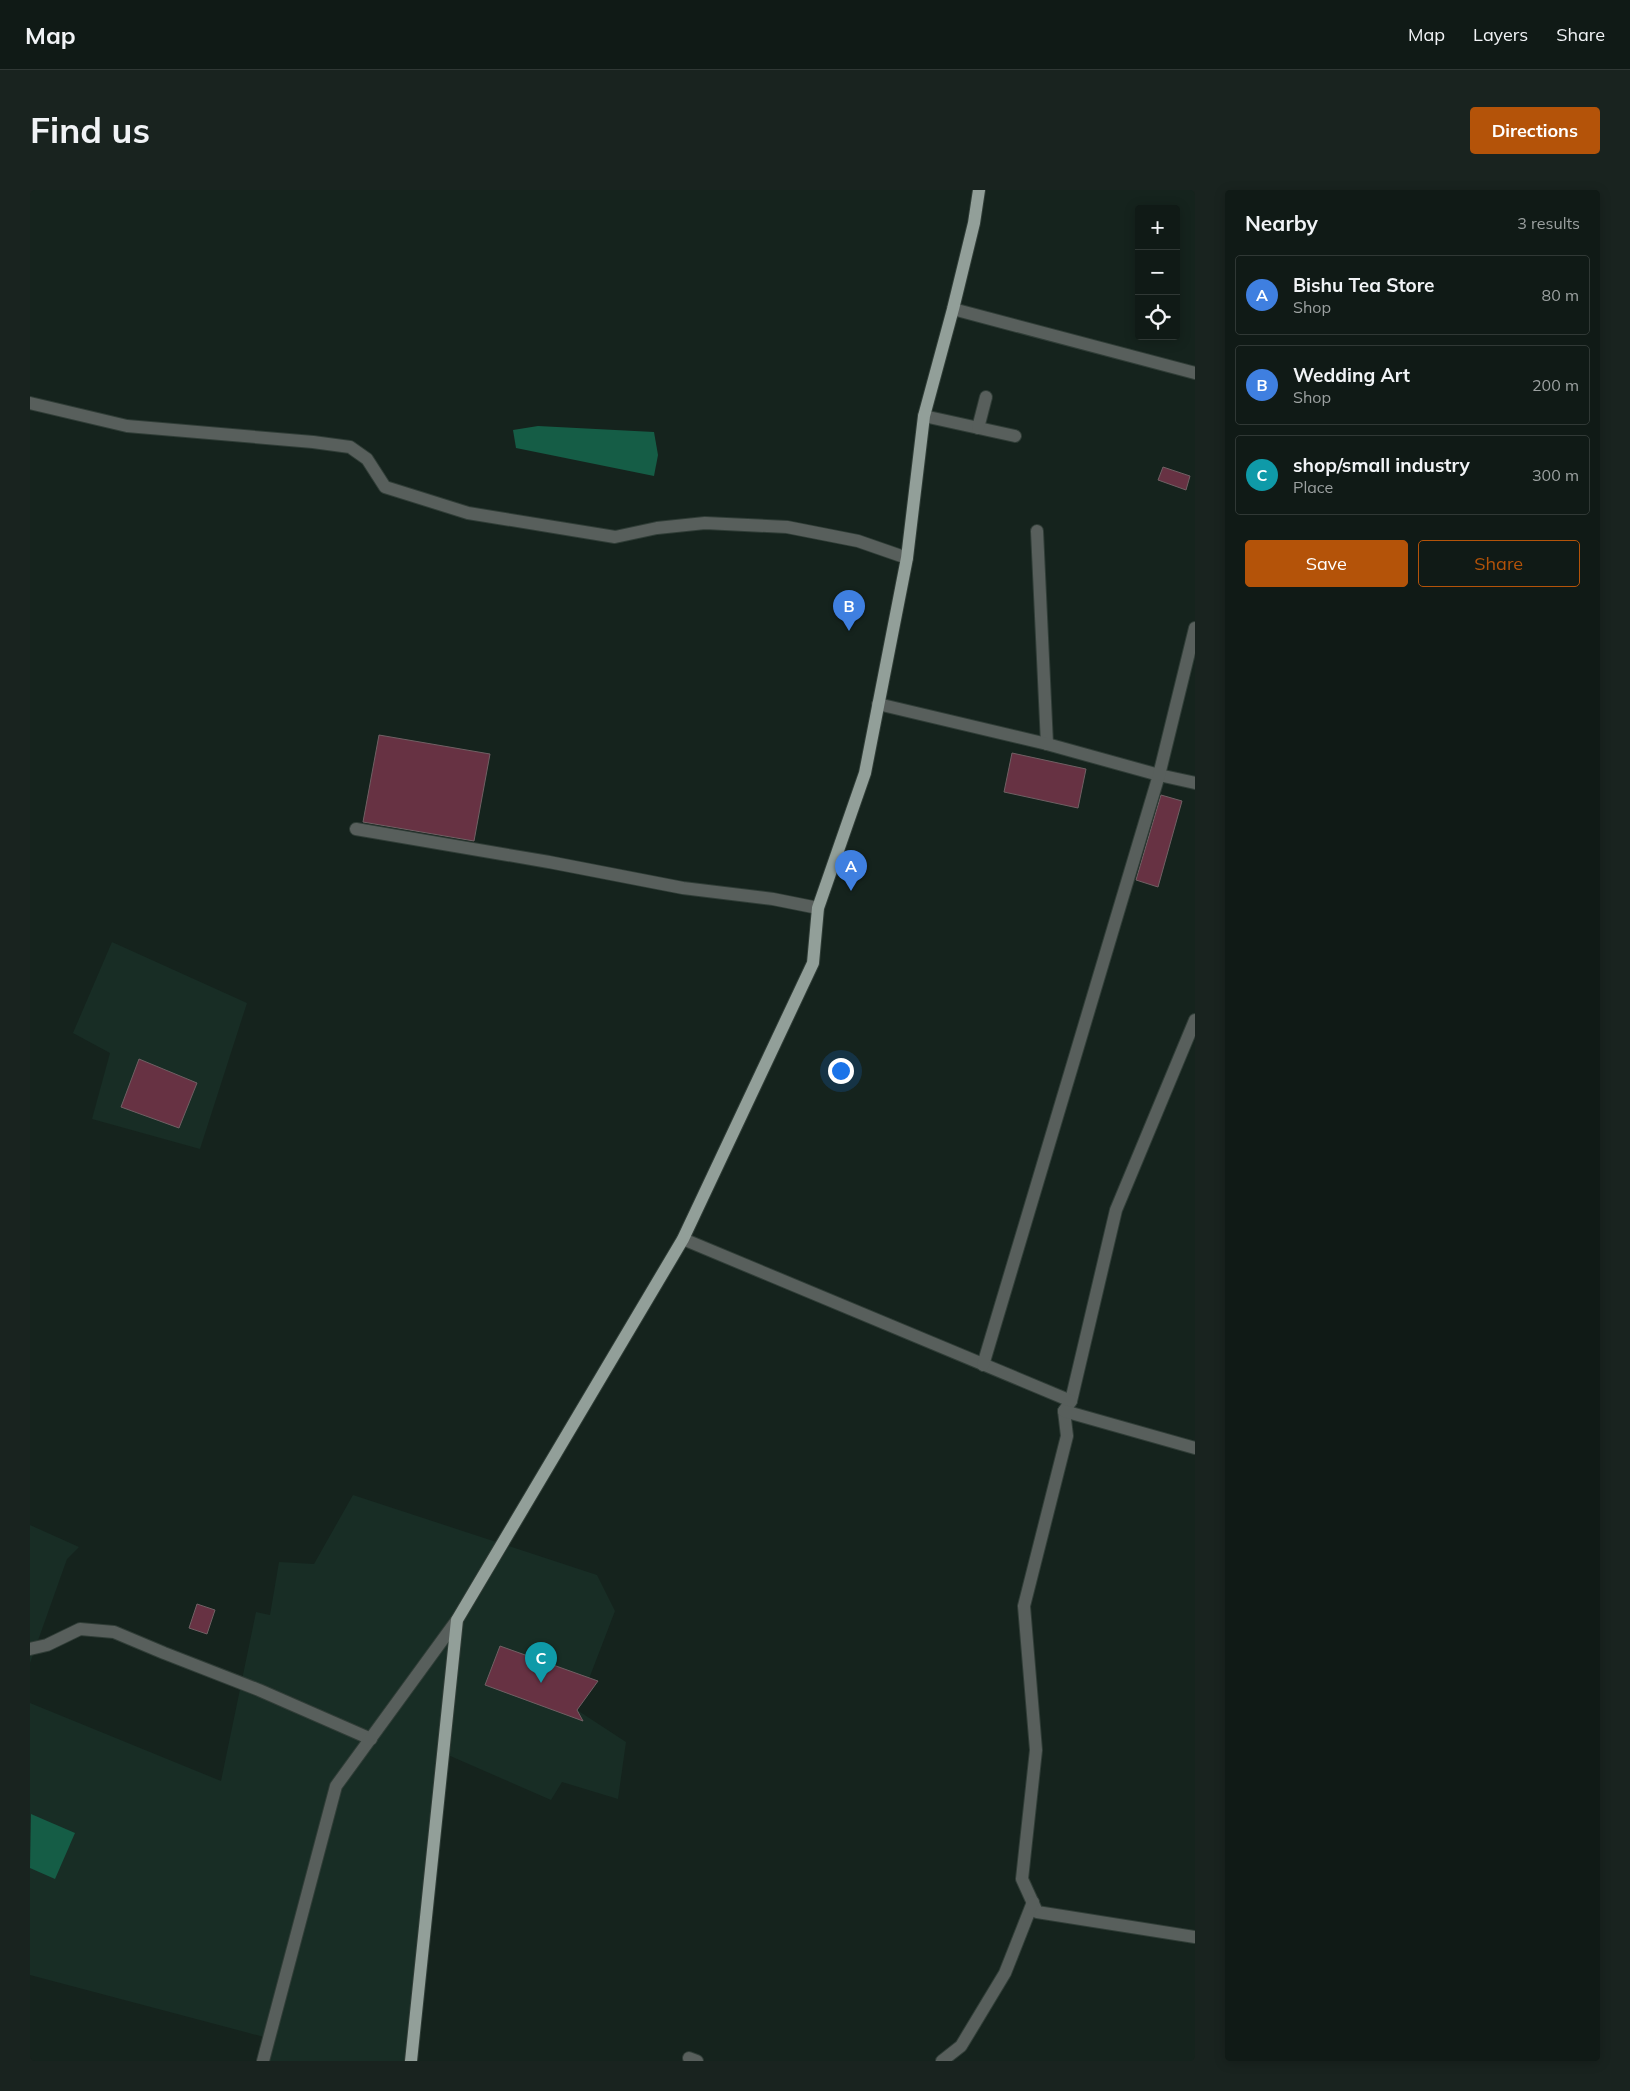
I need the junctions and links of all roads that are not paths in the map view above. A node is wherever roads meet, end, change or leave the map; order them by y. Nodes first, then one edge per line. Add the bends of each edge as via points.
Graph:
1 (980, 190) edge
2 (954, 309) junction
3 (1195, 373) edge
4 (986, 397) dead end
5 (30, 403) edge
6 (924, 416) junction
7 (978, 428) junction
8 (1015, 436) dead end
9 (1037, 531) dead end
10 (907, 558) junction
11 (1195, 628) edge
12 (878, 704) junction
13 (1048, 744) junction
14 (1159, 775) junction
15 (1195, 783) edge
16 (356, 829) dead end
17 (818, 908) junction
18 (1195, 1020) edge
19 (683, 1239) junction
20 (983, 1365) junction
21 (1067, 1406) junction
22 (1195, 1448) edge
23 (457, 1620) junction
24 (30, 1649) edge
25 (371, 1739) junction
26 (1032, 1902) junction
27 (1195, 1937) edge
28 (263, 2061) edge
29 (411, 2061) edge
30 (942, 2061) edge

1 - 2 main road
2 - 3 street
2 - 6 main road
4 - 7 street
5 - 10 street via 127,426 350,447 366,458 385,487 468,513 615,537 705,523 787,527 858,541
6 - 7 street
6 - 10 main road
7 - 8 street
9 - 13 street
10 - 12 main road
11 - 14 street
12 - 13 street
12 - 17 main road via 865,773
13 - 14 street
14 - 15 street
14 - 20 street
16 - 17 street via 683,888
17 - 19 main road via 813,963
18 - 21 street via 1116,1210
19 - 20 street
19 - 23 main road
20 - 21 street
21 - 22 street
21 - 26 street via 1067,1436 1024,1606 1036,1750 1022,1879
23 - 25 street
23 - 29 main road
24 - 25 street via 47,1645 80,1628 114,1632
25 - 28 street via 336,1786
26 - 27 street via 1037,1912
26 - 30 street via 1006,1973 961,2046

